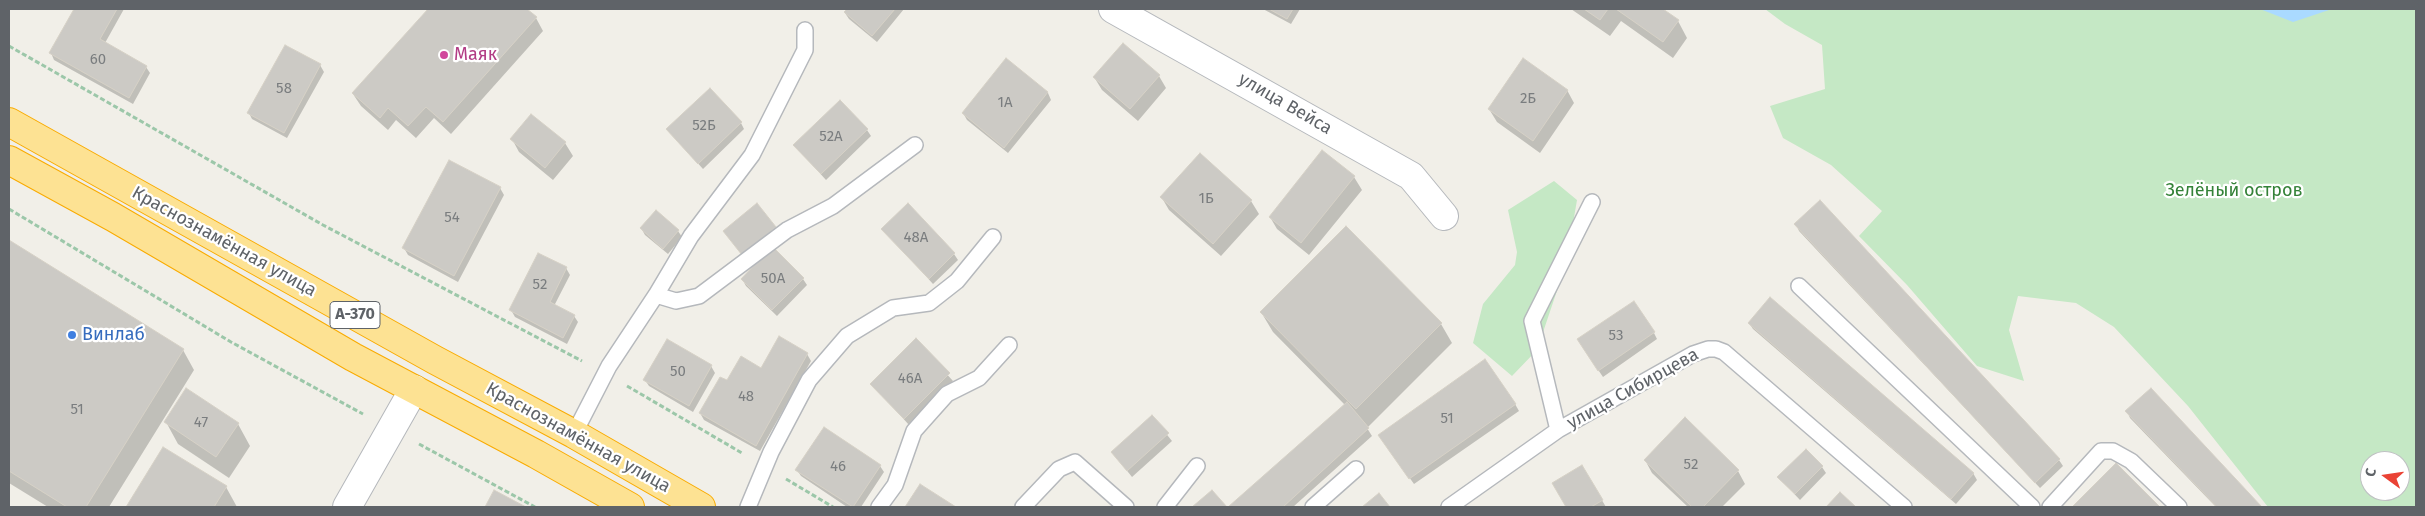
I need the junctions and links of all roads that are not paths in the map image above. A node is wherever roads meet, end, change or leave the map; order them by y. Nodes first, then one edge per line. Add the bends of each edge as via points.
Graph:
1 (1113, 9) edge
2 (805, 30) dead end
3 (9, 122) edge
4 (915, 145) dead end
5 (9, 160) edge
6 (1592, 202) dead end
7 (1444, 216) dead end
8 (993, 237) dead end
9 (300, 284) junction
10 (1799, 286) dead end
11 (656, 295) junction
12 (281, 315) junction
13 (1009, 345) dead end
14 (414, 389) junction
15 (1558, 430) junction
16 (574, 434) junction
17 (1198, 466) dead end
18 (1356, 469) dead end
19 (347, 507) edge
20 (630, 507) edge
21 (701, 507) edge
22 (748, 507) edge
23 (879, 507) edge
24 (1023, 507) edge
25 (1126, 507) edge
26 (1165, 507) edge
27 (1313, 507) edge
28 (1449, 507) edge
29 (1904, 507) edge
30 (2032, 507) edge
31 (2050, 507) edge
32 (2179, 507) edge

1 - 7 street, улица Вейса via 1411,176
2 - 11 lane via 805,50 752,155 691,236
3 - 9 highway, Краснознамённая улица / А-370
4 - 11 lane via 833,206 787,230 699,296 676,301
5 - 12 highway, Краснознамённая улица / А-370
6 - 15 lane via 1532,321
8 - 22 lane via 957,281 929,303 893,308 847,336 809,380
9 - 12 highway
9 - 16 highway, Краснознамённая улица / А-370
10 - 30 lane
11 - 16 lane via 606,373
12 - 14 highway, Краснознамённая улица / А-370
13 - 23 lane via 979,378 947,394 914,430 895,485
14 - 19 street
14 - 20 highway, Краснознамённая улица / А-370
15 - 28 lane, улица Сибирцева
15 - 29 lane, улица Сибирцева via 1693,354 1716,349 1724,352
16 - 21 highway, Краснознамённая улица / А-370
17 - 26 lane
18 - 27 lane
24 - 25 lane via 1059,469 1075,462
31 - 32 lane via 2101,451 2113,450 2130,461

